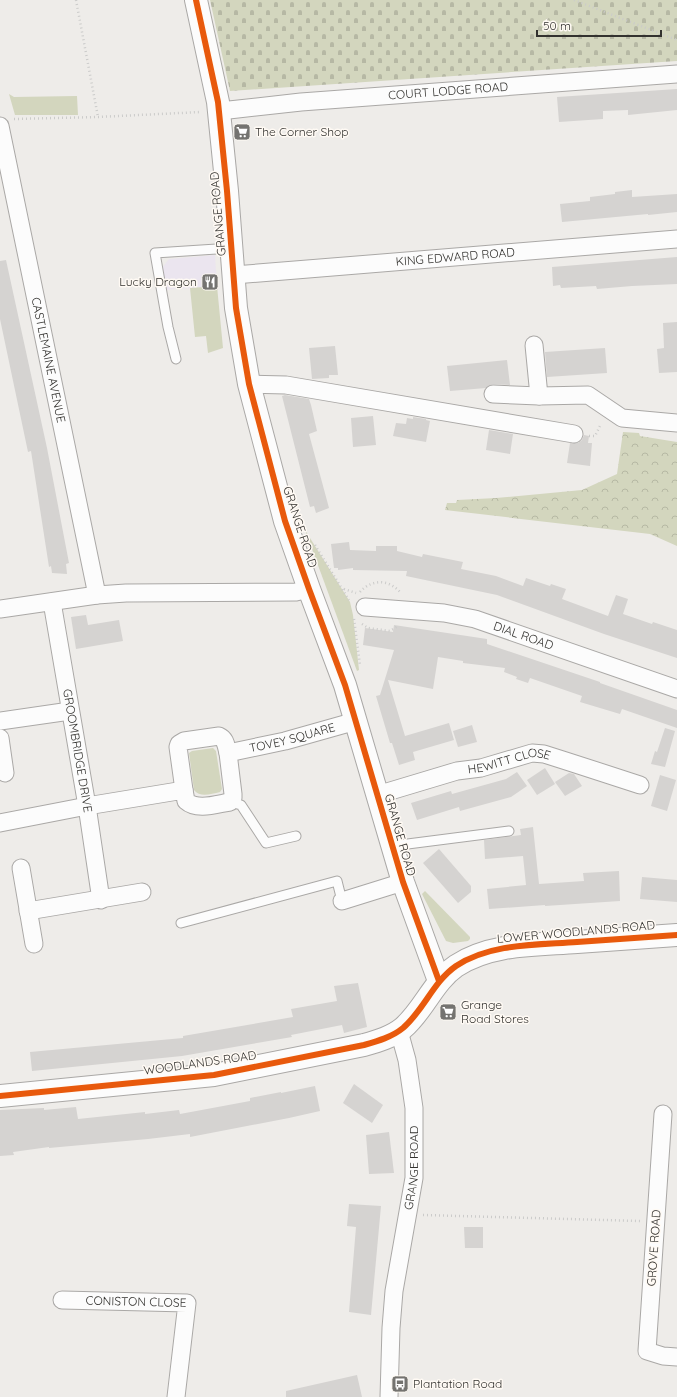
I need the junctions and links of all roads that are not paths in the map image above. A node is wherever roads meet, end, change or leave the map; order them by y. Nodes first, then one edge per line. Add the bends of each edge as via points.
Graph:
1 (196, 0) edge
2 (677, 74) edge
3 (220, 111) junction
4 (4, 122) edge
5 (677, 239) edge
6 (232, 248) junction
7 (234, 275) junction
8 (534, 345) dead end
9 (176, 359) dead end
10 (249, 384) junction
11 (493, 394) dead end
12 (539, 396) junction
13 (677, 423) edge
14 (574, 434) road end
15 (309, 589) junction
16 (96, 595) junction
17 (52, 602) junction
18 (357, 604) road end
19 (0, 609) edge
20 (677, 689) edge
21 (70, 711) junction
22 (0, 721) edge
23 (356, 721) junction
24 (0, 738) edge
25 (228, 753) junction
26 (5, 773) dead end
27 (640, 785) dead end
28 (184, 790) junction
29 (377, 794) junction
30 (230, 802) junction
31 (87, 806) junction
32 (0, 823) edge
33 (509, 831) dead end
34 (296, 836) dead end
35 (392, 846) junction
36 (21, 868) dead end
37 (402, 882) junction
38 (142, 892) dead end
39 (101, 900) junction
40 (342, 900) joint
41 (28, 911) junction
42 (181, 923) dead end
43 (677, 935) edge
44 (34, 944) dead end
45 (439, 981) junction
46 (399, 1031) junction
47 (0, 1096) edge
48 (663, 1114) dead end
49 (62, 1300) dead end
50 (677, 1356) edge
51 (176, 1397) edge
52 (389, 1397) edge

1 - 3 street, GRANGE ROAD
2 - 3 street, COURT LODGE ROAD via 301,102
3 - 6 street, GRANGE ROAD
4 - 16 street, CASTLEMAINE AVENUE
5 - 7 street, KING EDWARD ROAD
6 - 7 street, GRANGE ROAD
6 - 9 lane via 155,253
7 - 10 street, GRANGE ROAD via 237,314
8 - 12 street
10 - 14 street via 286,386
10 - 15 street, GRANGE ROAD via 282,510
11 - 12 street
12 - 13 street via 588,395 622,418
15 - 16 street via 296,592
15 - 23 street, GRANGE ROAD
16 - 17 street
17 - 19 street
17 - 21 street, GROOMBRIDGE DRIVE
18 - 20 street, DIAL ROAD via 475,618
21 - 22 street
21 - 31 street, GROOMBRIDGE DRIVE
23 - 25 street, TOVEY SQUARE via 282,742
23 - 29 street, GRANGE ROAD
24 - 26 street
25 - 28 street via 225,740 219,736 179,744
25 - 30 street via 233,794
27 - 29 street, HEWITT CLOSE via 566,760 532,753 481,768 456,771
28 - 30 street via 186,801 193,806
28 - 31 street
29 - 35 street, GRANGE ROAD
30 - 34 lane via 240,805 266,843
31 - 32 street
31 - 39 street, GROOMBRIDGE DRIVE
33 - 35 lane
35 - 37 street, GRANGE ROAD
36 - 41 street
37 - 40 street
37 - 45 street, GRANGE ROAD
38 - 39 street
39 - 41 street
40 - 42 lane via 337,881
41 - 44 street
43 - 45 street, LOWER WOODLANDS ROAD via 544,944 496,950 461,964
45 - 46 street via 414,1016
46 - 47 street, WOODLANDS ROAD via 364,1046 224,1073
46 - 52 street, GRANGE ROAD via 407,1060 414,1108 414,1178 394,1290
48 - 50 street, GROVE ROAD via 647,1351 663,1356
49 - 51 street, CONISTON CLOSE via 187,1303

